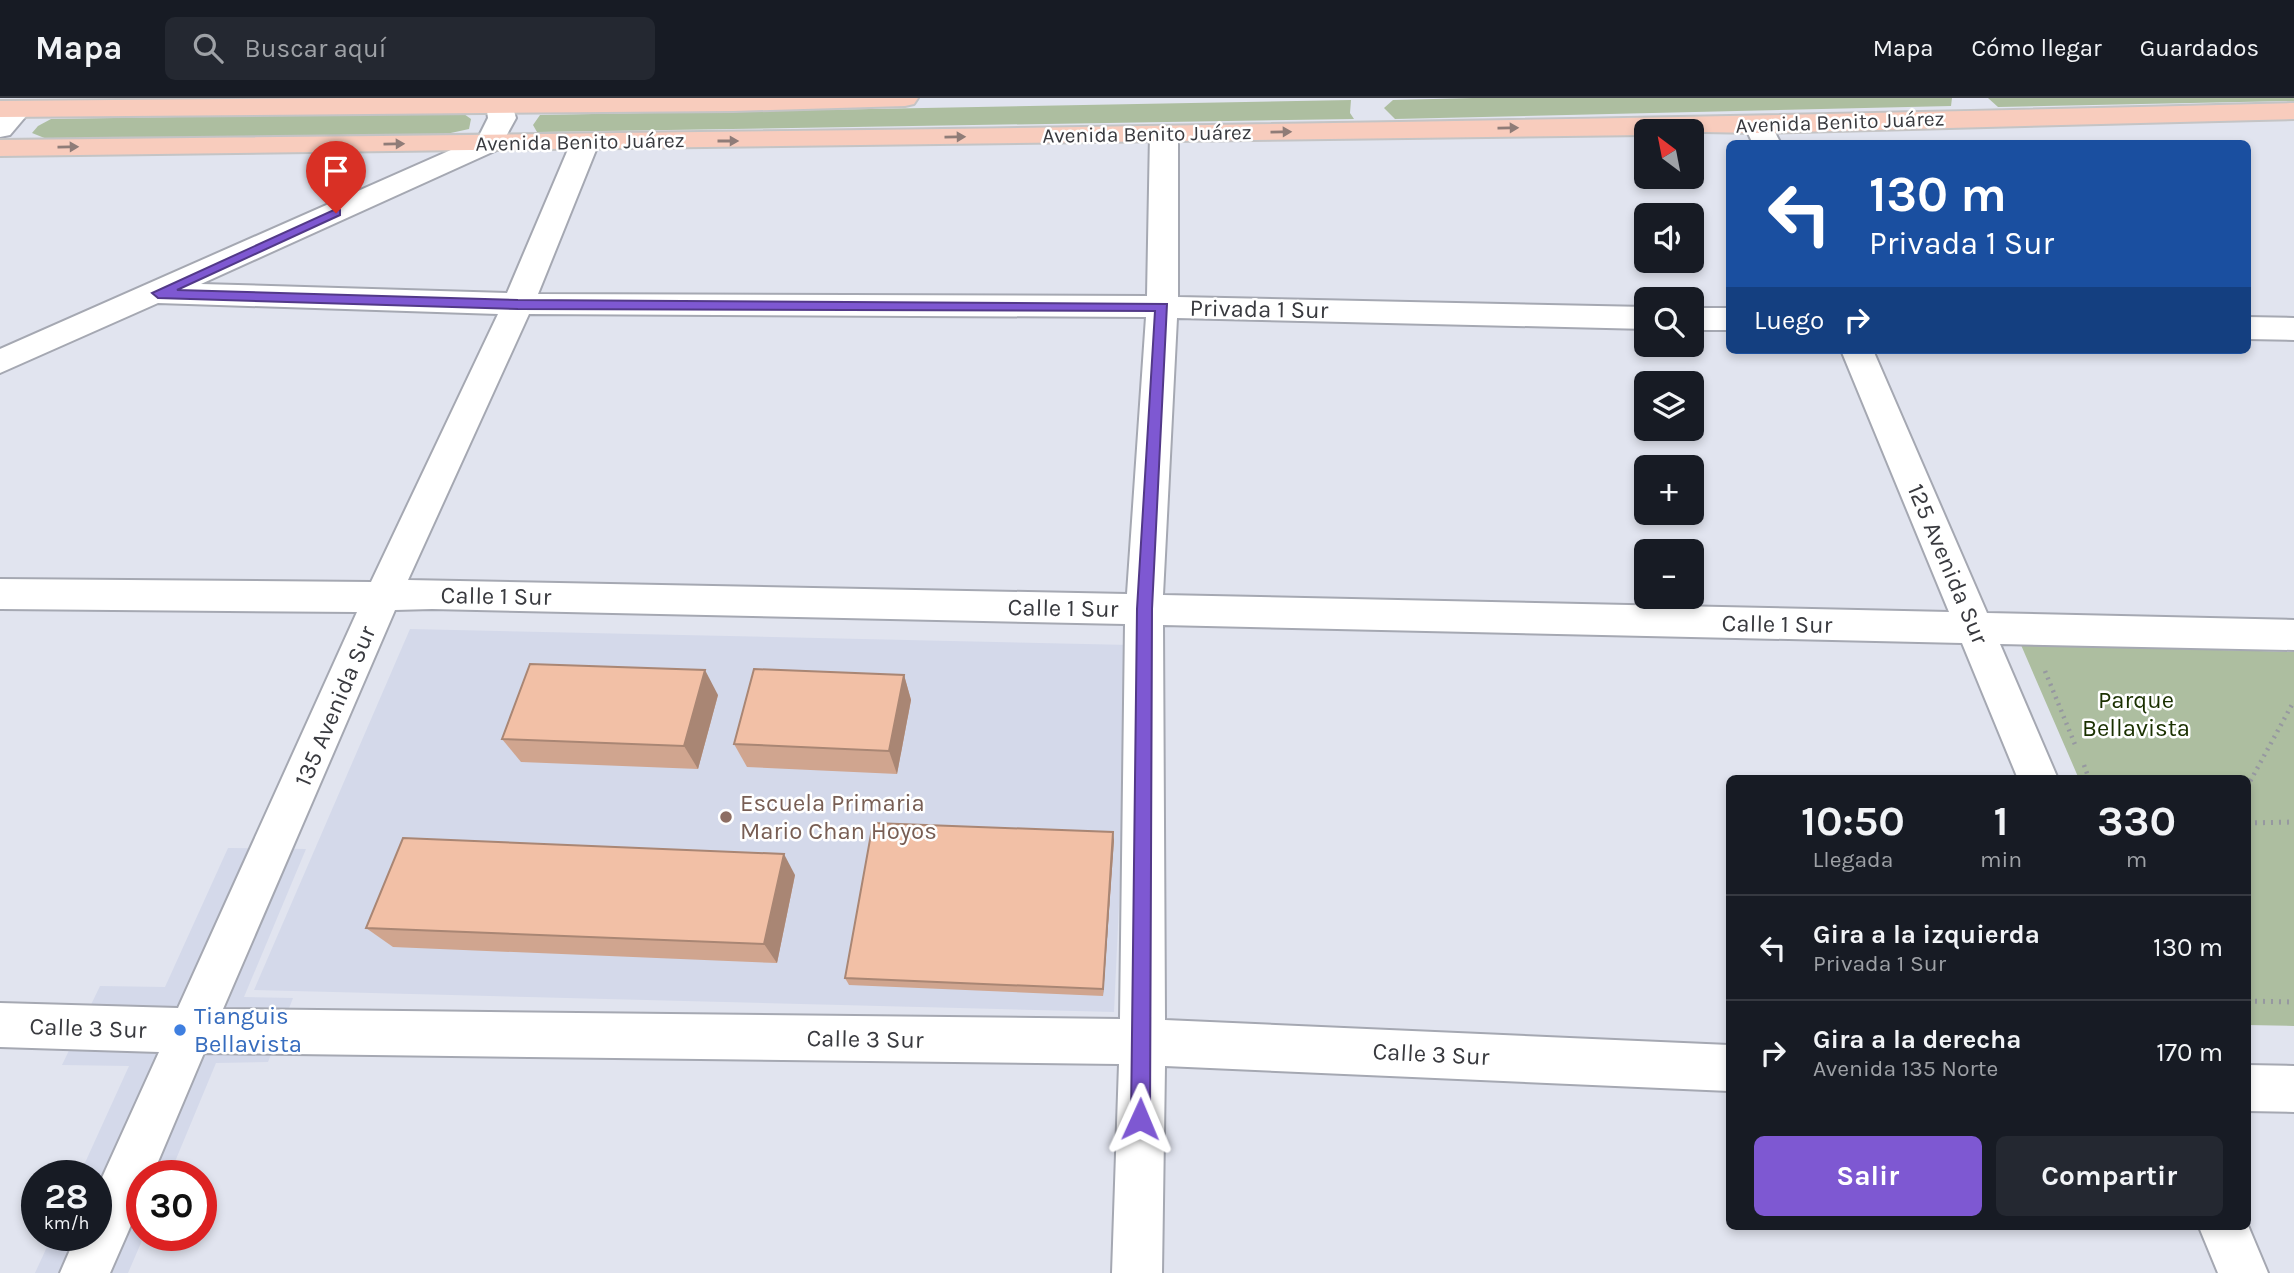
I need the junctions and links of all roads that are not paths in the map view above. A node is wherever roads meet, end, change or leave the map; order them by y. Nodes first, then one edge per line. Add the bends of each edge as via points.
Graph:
1 (905, 98) edge
2 (501, 101) edge
3 (1367, 107) dead end
4 (1962, 108) edge
5 (2294, 111) edge
6 (6, 116) edge
7 (1388, 130) junction
8 (1164, 134) junction
9 (1762, 134) edge
10 (586, 140) junction
11 (489, 144) junction
12 (0, 148) edge
13 (158, 293) junction
14 (518, 304) junction
15 (1162, 307) junction
16 (1634, 318) edge
17 (1704, 319) edge
18 (1726, 319) edge
19 (2251, 328) edge
20 (2294, 329) edge
21 (1859, 354) edge
22 (0, 362) edge
23 (0, 594) edge
24 (383, 597) junction
25 (1144, 609) junction
26 (1974, 627) junction
27 (2294, 635) edge
28 (2036, 775) edge
29 (0, 1025) edge
30 (190, 1030) junction
31 (1142, 1042) junction
32 (1726, 1068) edge
33 (2251, 1088) edge
34 (2294, 1089) edge
35 (2225, 1230) edge
36 (85, 1273) edge
37 (1137, 1273) edge
38 (2243, 1273) edge

1 - 2 main road, Avenida Benito Juárez
2 - 6 main road, Avenida Benito Juárez
2 - 11 street via 502,118
3 - 7 main road
4 - 5 main road, Avenida Benito Juárez
4 - 9 main road, Avenida Benito Juárez
8 -> 7 main road, Avenida Benito Juárez
7 -> 9 main road, Avenida Benito Juárez
10 -> 8 main road, Avenida Benito Juárez
8 - 15 street
10 - 11 main road, Avenida Benito Juárez
10 - 14 street, 135 Avenida Sur
12 -> 11 main road, Avenida Benito Juárez
11 - 13 street
13 - 14 street, Privada 1 Sur
13 - 22 street
14 - 15 street, Privada 1 Sur
14 - 24 street, 135 Avenida Sur
15 - 16 street, Privada 1 Sur
15 - 25 street
17 - 18 street
19 - 20 street
21 - 26 street, 125 Avenida Sur
23 - 24 street, Calle 1 Sur
24 - 25 street, Calle 1 Sur via 432,594
24 - 30 street, 135 Avenida Sur
25 - 26 street, Calle 1 Sur
25 - 31 street
26 - 27 street, Calle 1 Sur
26 - 28 street, 125 Avenida Sur
29 - 30 street, Calle 3 Sur
30 - 31 street, Calle 3 Sur
30 - 36 street, 135 Avenida Sur
31 - 32 street, Calle 3 Sur
31 - 37 street
33 - 34 street
35 - 38 street

